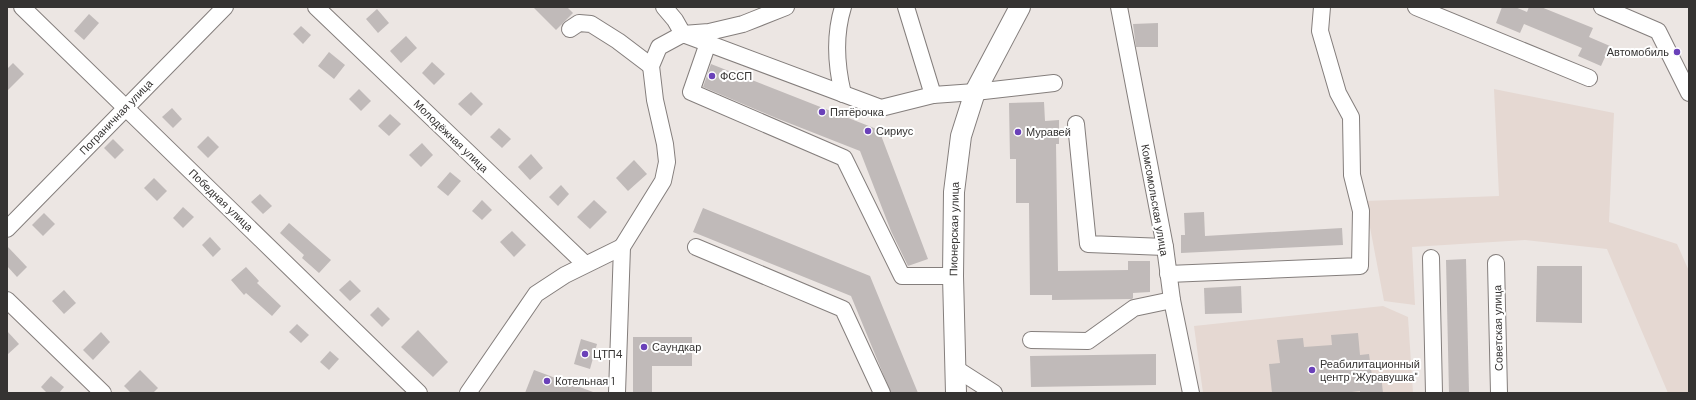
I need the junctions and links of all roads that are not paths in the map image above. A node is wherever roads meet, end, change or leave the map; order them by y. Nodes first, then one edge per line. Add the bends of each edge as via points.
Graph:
1 (22, 7) edge
2 (225, 7) edge
3 (316, 7) edge
4 (664, 7) edge
5 (786, 7) edge
6 (843, 7) edge
7 (906, 7) edge
8 (1020, 7) edge
9 (1119, 7) edge
10 (1322, 7) edge
11 (1416, 7) edge
12 (1602, 7) edge
13 (570, 29) dead end
14 (683, 34) junction
15 (708, 43) junction
16 (651, 66) junction
17 (1589, 78) dead end
18 (1054, 83) dead end
19 (976, 92) junction
20 (1689, 93) edge
21 (843, 94) junction
22 (933, 95) junction
23 (125, 107) junction
24 (1076, 124) dead end
25 (7, 229) edge
26 (622, 247) junction
27 (696, 247) dead end
28 (1165, 247) junction
29 (1431, 258) dead end
30 (1496, 263) dead end
31 (585, 264) junction
32 (1168, 274) junction
33 (953, 276) junction
34 (7, 300) edge
35 (1172, 300) junction
36 (1031, 340) dead end
37 (955, 368) junction
38 (104, 393) edge
39 (419, 393) edge
40 (468, 393) edge
41 (618, 393) edge
42 (882, 393) edge
43 (956, 393) edge
44 (994, 393) edge
45 (1191, 393) edge
46 (1434, 393) edge
47 (1499, 393) edge

1 - 23 street, Победная улица
2 - 23 street, Пограничная улица
3 - 31 street, Молодёжная улица
4 - 14 street
5 - 14 street via 743,24 709,32
6 - 21 street via 836,54
7 - 22 street
8 - 19 main road, Пионерская улица
9 - 28 street, Комсомольская улица
10 - 32 street via 1320,31 1338,93 1351,117 1352,175 1361,211 1360,266
11 - 17 street
12 - 20 street via 1658,31
13 - 16 street via 579,23 591,24
14 - 15 street
14 - 16 street via 660,47
15 - 21 street
15 - 33 street via 691,92 844,158 902,276
16 - 26 street via 667,162 663,181
18 - 19 street
19 - 22 street
19 - 33 main road, Пионерская улица via 961,136 954,192
21 - 22 street via 881,108
23 - 25 street, Пограничная улица
23 - 39 street, Победная улица
24 - 28 street via 1088,244
26 - 31 street
26 - 41 street
27 - 42 street via 843,309
28 - 32 street, Комсомольская улица
29 - 46 street
30 - 47 street, Советская улица
31 - 40 street via 536,294
32 - 35 street, Комсомольская улица
33 - 37 main road, Пионерская улица
34 - 38 street
35 - 36 street via 1134,308 1088,340
35 - 45 street, Комсомольская улица
37 - 43 main road, Пионерская улица
37 - 44 street

